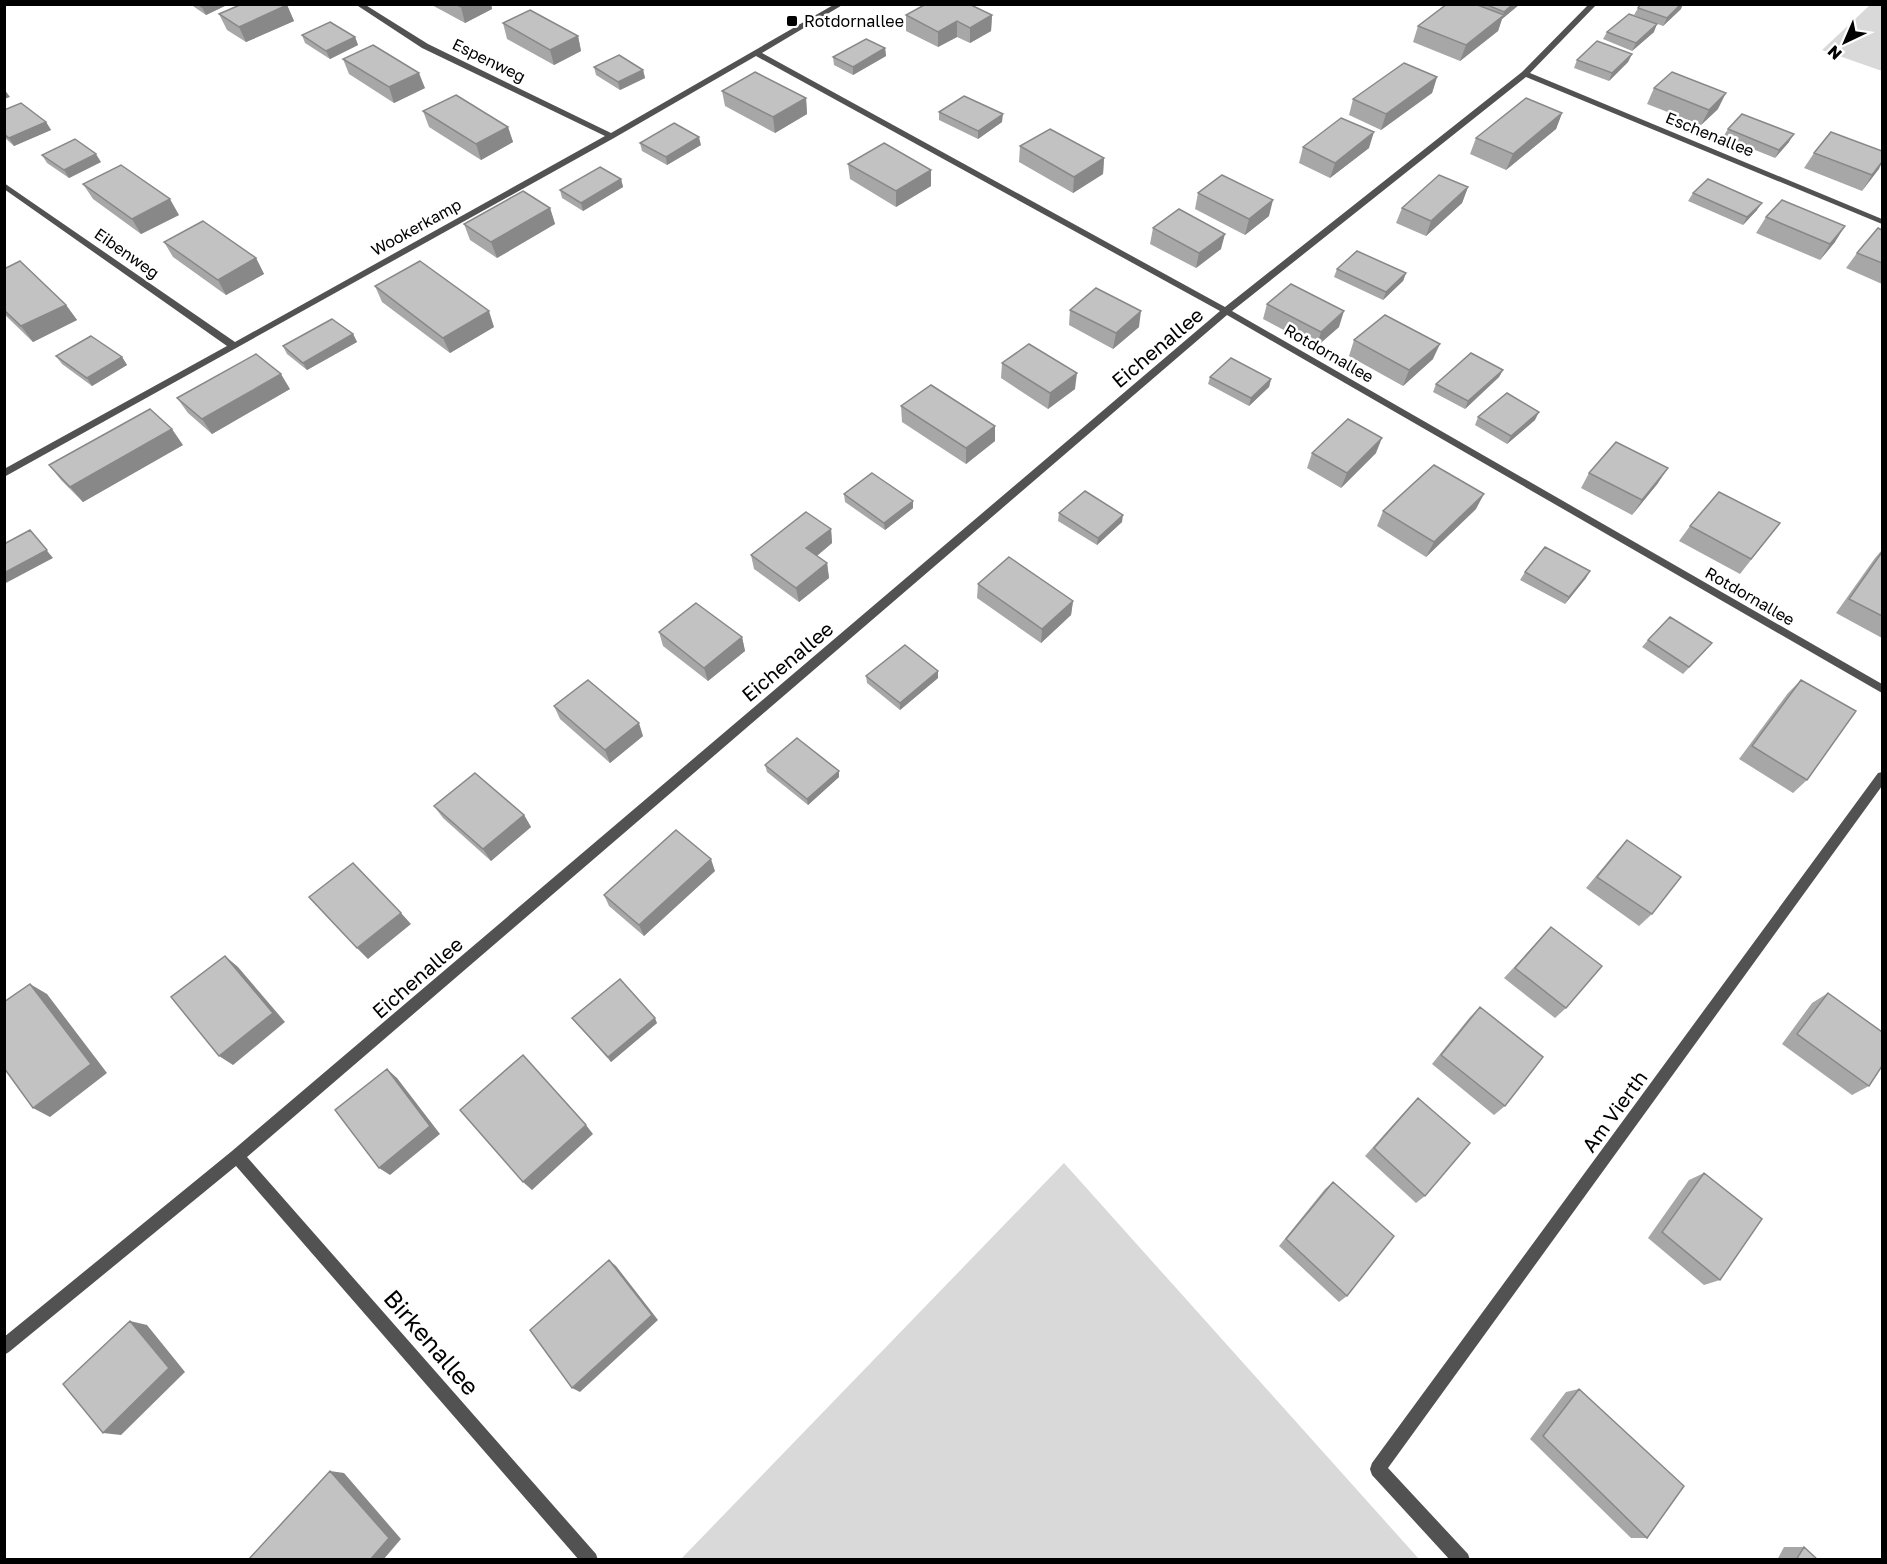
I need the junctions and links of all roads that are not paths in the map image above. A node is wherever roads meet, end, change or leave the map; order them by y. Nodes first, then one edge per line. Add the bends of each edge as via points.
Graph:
1 (358, 4) edge
2 (841, 4) edge
3 (1594, 4) edge
4 (755, 52) junction
5 (1525, 74) junction
6 (611, 136) junction
7 (4, 185) edge
8 (1882, 222) edge
9 (1226, 311) junction
10 (233, 345) junction
11 (4, 474) edge
12 (1882, 689) edge
13 (1882, 777) edge
14 (237, 1156) junction
15 (4, 1347) edge
16 (590, 1560) edge
17 (1462, 1560) edge

1 - 6 street, Espenweg via 425,46
2 - 4 street, Wookerkamp
3 - 5 street, Eichenallee
4 - 6 street, Wookerkamp
4 - 9 street, Rotdornallee
5 - 8 street, Eschenallee
5 - 9 street, Eichenallee
6 - 10 street, Wookerkamp
7 - 10 street, Eibenweg
9 - 12 street, Rotdornallee
9 - 14 street, Eichenallee
10 - 11 street, Wookerkamp
13 - 17 street, Am Vierth via 1378,1469
14 - 15 street, Eichenallee
14 - 16 street, Birkenallee

